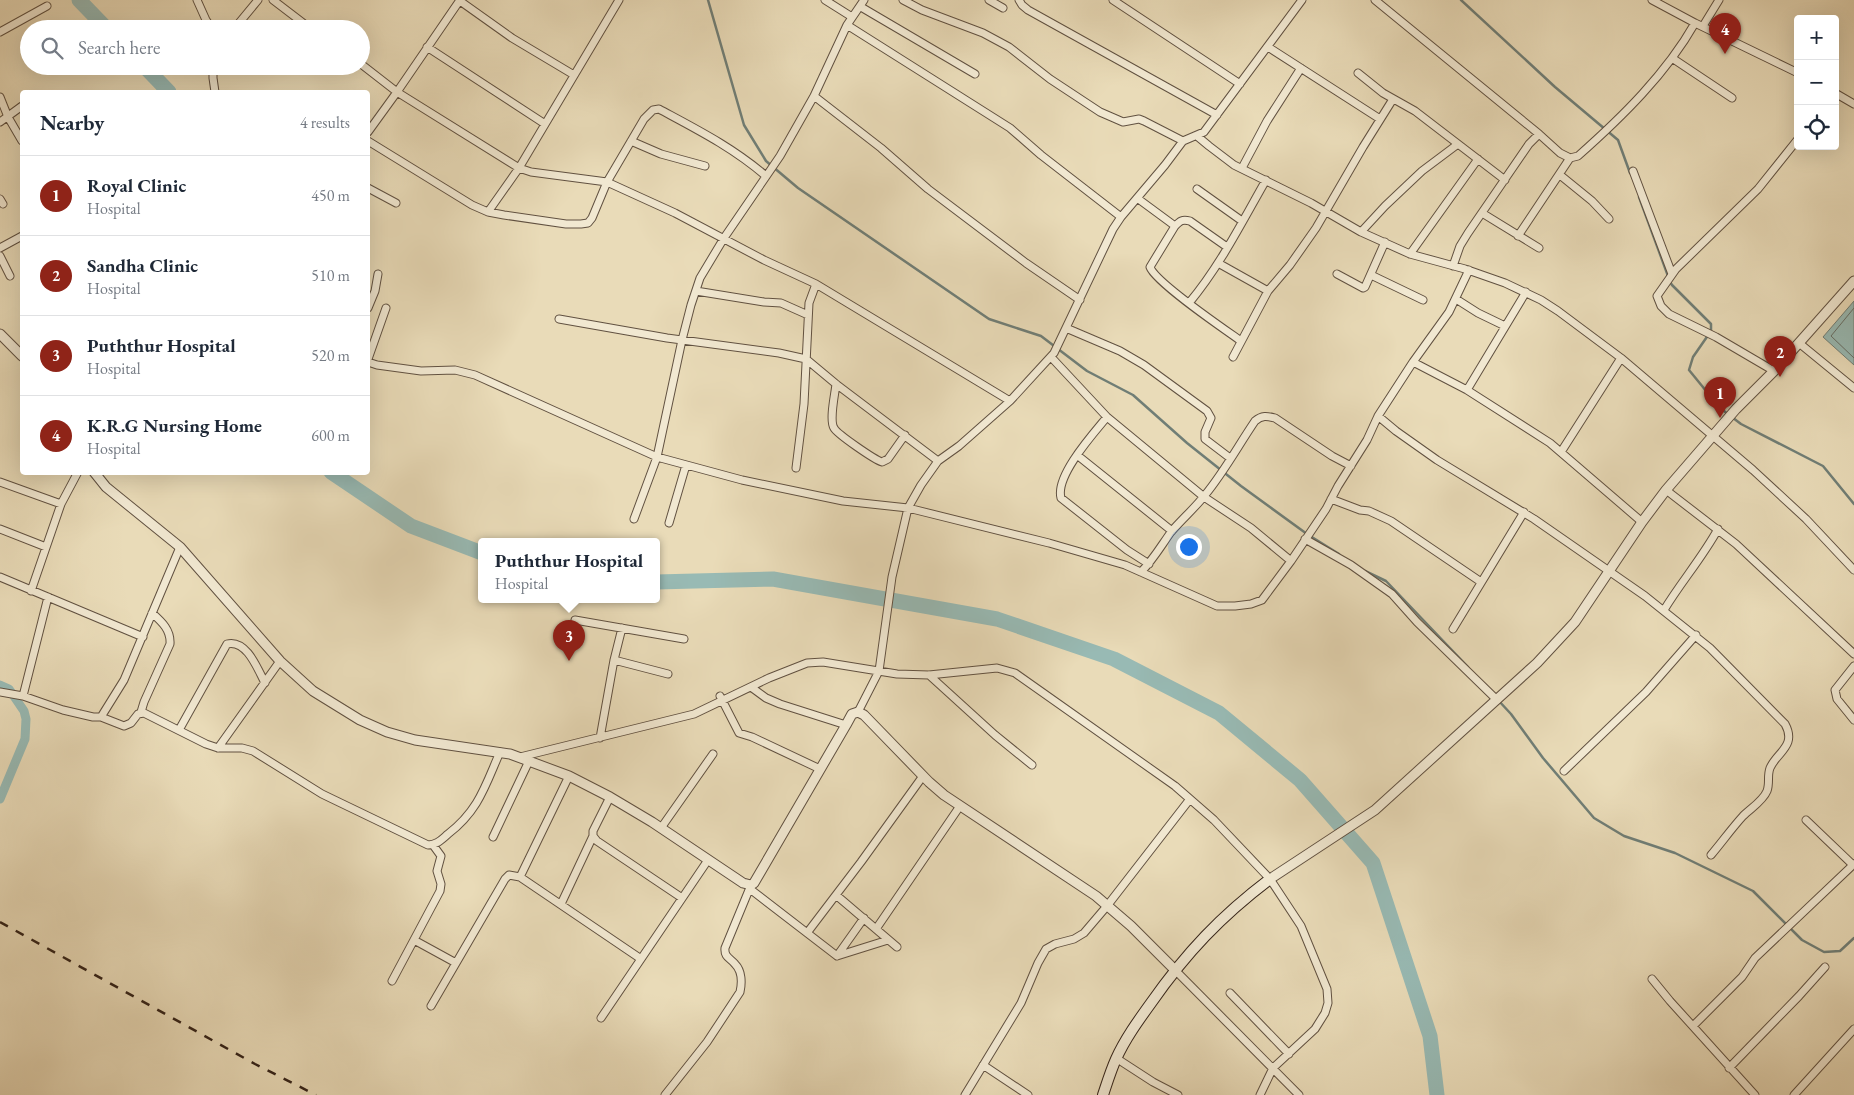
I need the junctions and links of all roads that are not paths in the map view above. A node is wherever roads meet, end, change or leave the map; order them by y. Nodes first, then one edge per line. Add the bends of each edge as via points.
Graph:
1 (197, 0) edge
2 (258, 0) edge
3 (273, 0) edge
4 (460, 0) edge
5 (619, 0) edge
6 (825, 0) edge
7 (903, 0) edge
8 (989, 0) edge
9 (1018, 0) edge
10 (1113, 0) edge
11 (1302, 0) edge
12 (1375, 0) edge
13 (1719, 0) edge
14 (1655, 1) edge
15 (863, 3) edge
16 (47, 6) dead end
17 (1003, 8) dead end
18 (852, 17) junction
19 (22, 20) edge
20 (206, 20) edge
21 (241, 20) edge
22 (299, 20) edge
23 (20, 21) edge
24 (1695, 23) junction
25 (847, 25) junction
26 (1703, 26) junction
27 (0, 32) edge
28 (427, 47) junction
29 (1268, 47) junction
30 (1672, 58) junction
31 (1301, 68) junction
32 (370, 71) edge
33 (1794, 71) edge
34 (975, 74) dead end
35 (1358, 74) dead end
36 (212, 75) edge
37 (574, 75) junction
38 (1240, 84) junction
39 (215, 90) edge
40 (397, 92) junction
41 (1839, 95) edge
42 (814, 96) junction
43 (0, 97) edge
44 (1732, 98) dead end
45 (1393, 99) junction
46 (1854, 104) edge
47 (20, 108) edge
48 (1218, 115) junction
49 (8, 117) junction
50 (1380, 119) junction
51 (0, 122) edge
52 (545, 124) junction
53 (370, 129) edge
54 (1539, 134) junction
55 (1197, 136) junction
56 (20, 138) edge
57 (631, 141) junction
58 (1183, 141) junction
59 (370, 142) edge
60 (1458, 144) junction
61 (1794, 144) edge
62 (1570, 158) junction
63 (1478, 159) junction
64 (704, 166) dead end
65 (519, 168) junction
66 (1242, 168) junction
67 (1633, 170) dead end
68 (768, 174) junction
69 (1560, 174) junction
70 (1266, 180) junction
71 (1505, 180) junction
72 (607, 182) junction
73 (370, 189) edge
74 (1197, 189) dead end
75 (1137, 198) junction
76 (396, 203) dead end
77 (488, 212) junction
78 (1325, 212) junction
79 (1482, 213) junction
80 (1121, 217) junction
81 (1609, 218) dead end
82 (1242, 221) junction
83 (1175, 226) junction
84 (1361, 232) junction
85 (1518, 236) junction
86 (20, 237) edge
87 (724, 238) junction
88 (1386, 242) junction
89 (1227, 247) junction
90 (0, 248) edge
91 (1538, 248) dead end
92 (1410, 254) junction
93 (0, 256) edge
94 (1218, 263) junction
95 (1453, 266) junction
96 (1470, 270) junction
97 (1674, 271) junction
98 (378, 274) dead end
99 (1337, 274) dead end
100 (1371, 275) junction
101 (10, 276) dead end
102 (1854, 281) edge
103 (816, 284) junction
104 (1268, 291) junction
105 (696, 292) junction
106 (1526, 292) junction
107 (1456, 299) junction
108 (1080, 300) junction
109 (1423, 300) dead end
110 (370, 303) edge
111 (1189, 303) junction
112 (386, 308) dead end
113 (808, 315) junction
114 (559, 319) dead end
115 (1505, 326) junction
116 (1065, 331) junction
117 (0, 334) edge
118 (682, 340) junction
119 (1241, 341) junction
120 (1798, 343) junction
121 (20, 354) edge
122 (370, 354) edge
123 (1053, 355) junction
124 (1233, 357) dead end
125 (1621, 358) junction
126 (806, 359) junction
127 (370, 361) edge
128 (1413, 362) junction
129 (1774, 371) junction
130 (836, 384) junction
131 (1854, 388) edge
132 (1467, 390) junction
133 (1010, 401) junction
134 (1378, 416) junction
135 (1107, 417) junction
136 (905, 434) junction
137 (1713, 436) junction
138 (1561, 452) junction
139 (1077, 455) junction
140 (657, 457) junction
141 (938, 461) junction
142 (1228, 461) junction
143 (686, 465) junction
144 (1351, 466) junction
145 (796, 468) dead end
146 (76, 475) edge
147 (96, 475) edge
148 (0, 482) edge
149 (1666, 490) junction
150 (1204, 497) junction
151 (1331, 498) junction
152 (61, 504) junction
153 (908, 508) junction
154 (1524, 512) junction
155 (634, 519) dead end
156 (1642, 522) junction
157 (669, 523) dead end
158 (1718, 528) junction
159 (0, 529) edge
160 (1172, 531) junction
161 (1304, 541) junction
162 (46, 547) junction
163 (180, 547) junction
164 (1291, 561) junction
165 (1149, 564) junction
166 (1854, 570) edge
167 (1141, 572) junction
168 (1609, 572) junction
169 (0, 577) edge
170 (1481, 582) junction
171 (31, 591) junction
172 (48, 597) junction
173 (1664, 610) junction
174 (152, 613) junction
175 (576, 620) dead end
176 (622, 628) junction
177 (1453, 629) dead end
178 (1696, 635) junction
179 (143, 637) junction
180 (684, 639) dead end
181 (1854, 654) edge
182 (614, 660) junction
183 (280, 662) junction
184 (1854, 666) edge
185 (879, 671) junction
186 (668, 674) dead end
187 (929, 675) junction
188 (265, 683) junction
189 (751, 687) junction
190 (0, 692) edge
191 (16, 695) junction
192 (722, 698) junction
193 (1493, 703) junction
194 (141, 712) junction
195 (858, 712) junction
196 (101, 717) junction
197 (1854, 720) edge
198 (846, 725) junction
199 (179, 730) junction
200 (600, 738) junction
201 (218, 748) junction
202 (500, 752) junction
203 (713, 754) dead end
204 (520, 757) junction
205 (529, 761) junction
206 (1032, 765) dead end
207 (820, 769) junction
208 (1564, 772) dead end
209 (569, 776) junction
210 (923, 776) junction
211 (610, 797) junction
212 (1190, 799) junction
213 (960, 806) junction
214 (1806, 820) dead end
215 (661, 828) junction
216 (593, 836) junction
217 (493, 837) dead end
218 (433, 845) junction
219 (1710, 855) dead end
220 (708, 860) junction
221 (1854, 864) edge
222 (520, 876) junction
223 (1270, 880) junction
224 (750, 887) junction
225 (836, 895) junction
226 (682, 898) junction
227 (561, 904) junction
228 (1108, 906) junction
229 (864, 918) junction
230 (876, 930) junction
231 (806, 933) junction
232 (414, 940) junction
233 (888, 940) junction
234 (897, 947) dead end
235 (837, 956) junction
236 (641, 959) junction
237 (456, 963) junction
238 (1825, 967) dead end
239 (1175, 970) junction
240 (1652, 979) dead end
241 (392, 981) dead end
242 (1230, 993) dead end
243 (431, 1006) dead end
244 (601, 1018) dead end
245 (1693, 1026) junction
246 (1854, 1029) edge
247 (1289, 1054) junction
248 (1116, 1058) junction
249 (982, 1065) junction
250 (1274, 1068) junction
251 (1729, 1068) junction
252 (665, 1095) edge
253 (966, 1095) edge
254 (1028, 1095) edge
255 (1103, 1095) edge
256 (1178, 1095) edge
257 (1260, 1095) edge
258 (1299, 1095) edge
259 (1755, 1095) edge
260 (1794, 1095) edge

1 - 20 street
2 - 21 street
3 - 22 street
4 - 28 street
4 - 37 street via 512,38
5 - 37 street
6 - 18 street
7 - 58 street via 1009,47 1100,112 1123,122 1139,119
8 - 17 street
9 - 48 street via 1028,10
10 - 38 street
11 - 29 street
12 - 54 street
13 - 26 street
14 - 24 street
15 - 18 street
15 - 34 street
16 - 19 street
18 - 25 street
23 - 27 street
24 - 26 street
24 - 30 street
25 - 42 street
25 - 80 street via 1010,128
26 - 33 street
28 - 40 street
28 - 52 street
29 - 31 street
29 - 38 street
30 - 44 street
30 - 62 street via 1612,124 1578,156
31 - 50 street
31 - 66 street
32 - 40 street
35 - 45 street
36 - 39 street
37 - 52 street
38 - 48 street
40 - 53 street
40 - 65 street
41 - 46 street
42 - 68 street
42 - 108 street via 928,189
43 - 49 street
45 - 50 street
45 - 60 street via 1415,111
47 - 49 street
48 - 55 street
49 - 51 street
49 - 56 street
50 - 78 street
52 - 65 street
54 - 62 street
54 - 71 street
55 - 58 street
55 - 66 street
57 - 64 street via 661,154
57 - 68 street via 648,114 658,109 721,142
57 - 72 street
58 - 75 street
59 - 77 street via 472,206
60 - 63 street
60 - 84 street via 1422,171
61 - 97 street via 1758,189
62 - 69 street
63 - 71 street
63 - 92 street
65 - 72 street
65 - 77 street
66 - 70 street
67 - 97 street
68 - 87 street
69 - 81 street
69 - 85 street
70 - 78 street
70 - 82 street
71 - 79 street
72 - 77 street via 592,218 582,224
72 - 87 street
73 - 76 street
74 - 82 street
75 - 80 street
75 - 83 street
78 - 84 street
78 - 104 street via 1290,265
79 - 85 street
79 - 95 street via 1460,246
80 - 108 street
82 - 89 street
83 - 89 street via 1180,220 1190,221
83 - 111 street via 1150,266
84 - 88 street
85 - 91 street
86 - 90 street
87 - 103 street
87 - 105 street via 700,278
88 - 92 street
88 - 100 street
89 - 94 street
92 - 95 street
93 - 101 street
94 - 104 street
94 - 111 street
95 - 96 street
96 - 106 street
96 - 107 street
97 - 129 street via 1657,296 1661,306 1669,314
98 - 110 street
99 - 100 street via 1364,288
100 - 109 street
102 - 120 street
103 - 113 street
103 - 133 street
104 - 119 street
105 - 113 street via 782,303
105 - 118 street
106 - 115 street
106 - 125 street via 1558,311
107 - 115 street
107 - 128 street
108 - 116 street
111 - 119 street
112 - 122 street
113 - 126 street
114 - 118 street
115 - 132 street
116 - 123 street
116 - 142 street via 1120,351 1207,411 1211,418 1205,438
117 - 121 street
118 - 126 street via 779,352
118 - 140 street
119 - 124 street
120 - 129 street
120 - 131 street
123 - 133 street
123 - 135 street
125 - 137 street
125 - 138 street
126 - 130 street
126 - 145 street
127 - 140 street via 421,371 455,370 475,376
128 - 132 street
128 - 134 street
129 - 137 street
130 - 136 street
130 - 136 street via 832,421 840,434 882,462
132 - 138 street
133 - 141 street
134 - 144 street
134 - 154 street via 1437,460
135 - 139 street
135 - 150 street
136 - 141 street
137 - 149 street
137 - 166 street via 1806,519
138 - 156 street
139 - 160 street
139 - 165 street via 1060,485 1061,498
140 - 143 street
140 - 155 street
141 - 153 street
142 - 144 street via 1255,421 1260,416 1267,416
142 - 150 street
143 - 153 street via 843,500
143 - 157 street
144 - 151 street
146 - 152 street
147 - 163 street via 106,487
148 - 152 street
149 - 156 street
149 - 158 street
150 - 160 street
150 - 164 street via 1251,528
151 - 161 street
151 - 170 street via 1391,521
152 - 162 street
153 - 167 street via 1049,543
153 - 185 street via 887,610
154 - 168 street
154 - 170 street
156 - 168 street
158 - 173 street
158 - 181 street
159 - 162 street
160 - 165 street
161 - 164 street
161 - 193 street via 1351,565 1392,594
162 - 171 street
163 - 174 street
163 - 183 street
164 - 167 street via 1262,600 1235,606 1217,606
165 - 167 street
168 - 173 street
168 - 193 street via 1575,622
169 - 171 street
170 - 177 street
171 - 172 street
172 - 179 street
172 - 191 street
173 - 178 street
174 - 179 street
174 - 194 street via 167,629 170,644
175 - 176 street
176 - 180 street
176 - 182 street
178 - 208 street via 1646,692
178 - 219 street via 1789,730 1789,741 1771,766 1768,790
179 - 196 street via 124,680
182 - 186 street
182 - 200 street
183 - 188 street
183 - 202 street via 313,691 360,720 387,732 416,740
184 - 197 street via 1835,690 1837,699
185 - 187 street
185 - 189 street via 823,662 807,663
185 - 195 street
187 - 206 street
187 - 212 street via 997,668 1015,673
188 - 199 street via 248,654 237,644 227,644
188 - 201 street
189 - 192 street
189 - 198 street via 780,704
190 - 191 street
191 - 196 street via 63,710
192 - 200 street via 694,714
192 - 207 street via 739,733
193 - 223 street via 1375,810
194 - 196 street via 126,726
194 - 199 street
195 - 198 street via 852,714
195 - 210 street
198 - 207 street
199 - 201 street
200 - 204 street
201 - 218 street via 253,751 322,794 420,842
202 - 204 street
202 - 218 street via 476,806 456,828
203 - 215 street
204 - 205 street
205 - 209 street
205 - 217 street
207 - 224 street
209 - 211 street
209 - 222 street
210 - 213 street
210 - 225 street
211 - 215 street
211 - 216 street
212 - 223 street
212 - 228 street
213 - 228 street via 1077,882
213 - 230 street
214 - 221 street
215 - 220 street
216 - 226 street
216 - 227 street
218 - 232 street via 441,856 437,871 441,887
220 - 224 street
220 - 226 street
221 - 245 street via 1755,958 1742,977
222 - 227 street
222 - 237 street via 509,875 505,879
223 - 239 main road via 1210,930
223 - 247 street via 1300,926 1327,989 1325,1013 1315,1029
224 - 231 street
224 - 252 street via 724,948 726,956 738,968 742,983 740,992 707,1042
225 - 229 street
225 - 231 street
226 - 236 street
227 - 236 street
228 - 239 street
228 - 249 street via 1084,933 1046,949 1021,1003
229 - 230 street
229 - 235 street
230 - 233 street
231 - 235 street
232 - 237 street
232 - 241 street
233 - 234 street
233 - 235 street
236 - 244 street
237 - 243 street
238 - 251 street
239 - 248 main road via 1131,1031
239 - 250 street
240 - 245 street
242 - 247 street
245 - 251 street
246 - 260 street
247 - 250 street
248 - 255 main road
248 - 256 street
249 - 253 street
249 - 254 street
250 - 257 street
250 - 258 street
251 - 259 street

